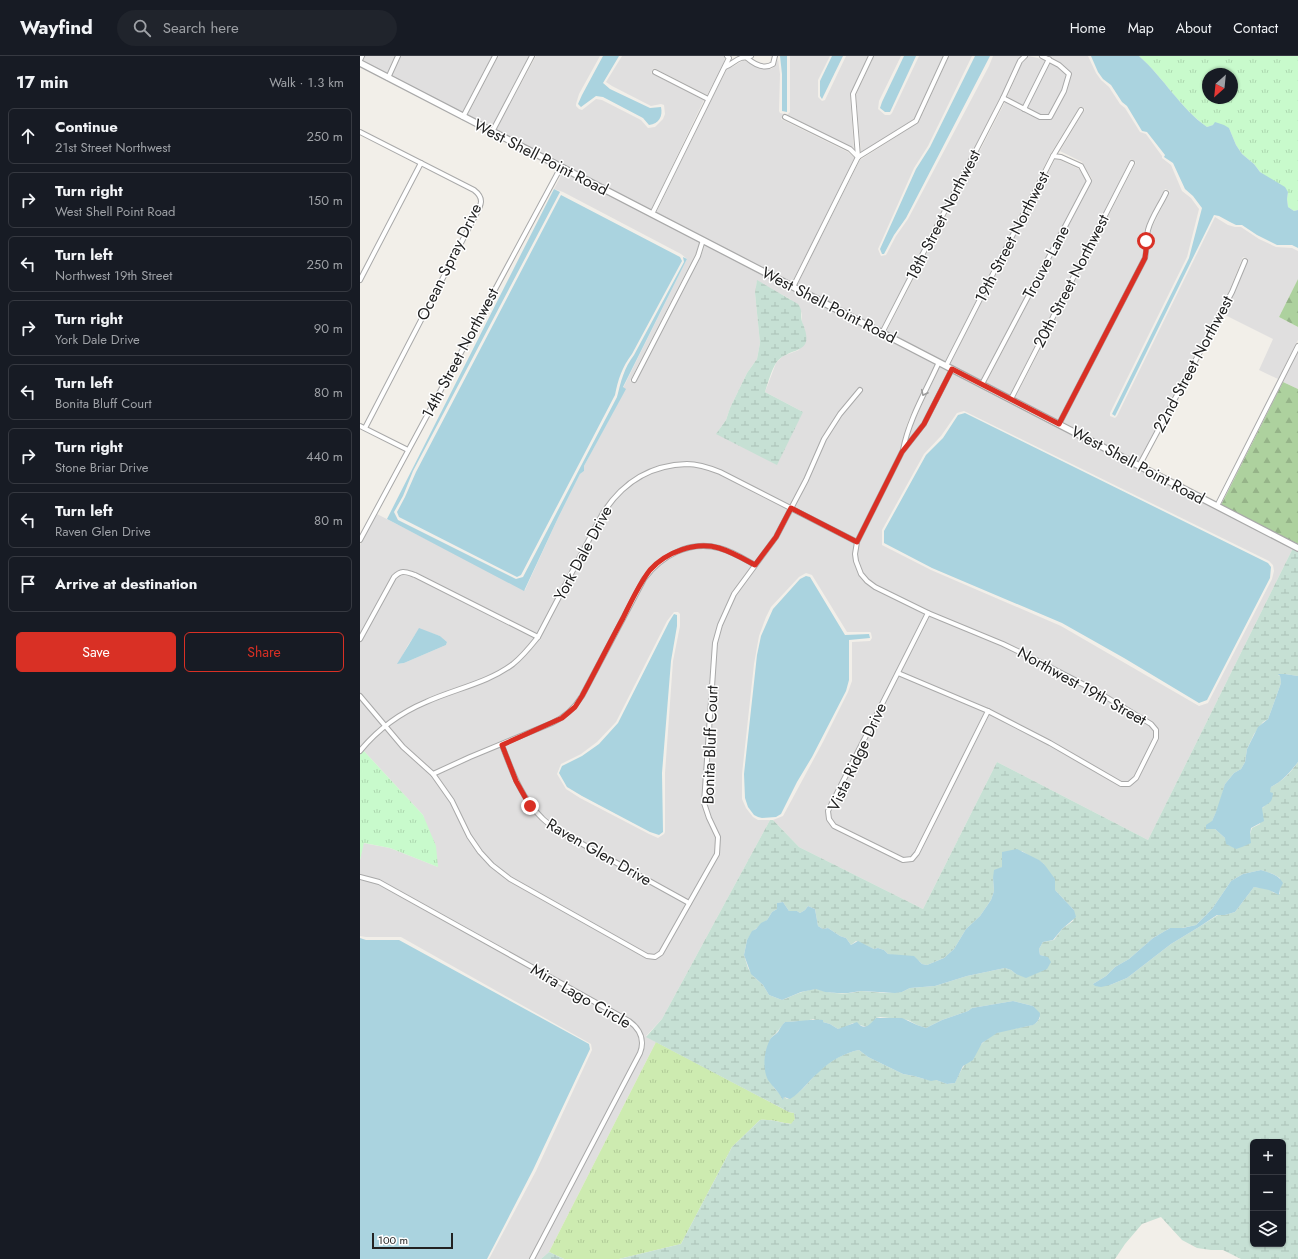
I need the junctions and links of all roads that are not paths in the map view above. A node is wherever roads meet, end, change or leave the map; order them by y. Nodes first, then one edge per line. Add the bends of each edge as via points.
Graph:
1 (362, 56) edge
2 (398, 56) edge
3 (495, 56) edge
4 (532, 56) edge
5 (728, 56) edge
6 (775, 56) edge
7 (871, 56) edge
8 (946, 56) edge
9 (1025, 56) edge
10 (1042, 56) edge
11 (749, 57) edge
12 (1049, 59) junction
13 (360, 60) edge
14 (360, 64) edge
15 (725, 67) junction
16 (655, 72) dead end
17 (388, 78) junction
18 (1003, 98) junction
19 (708, 99) junction
20 (1024, 109) junction
21 (1081, 110) dead end
22 (463, 117) junction
23 (785, 117) dead end
24 (360, 132) edge
25 (492, 132) junction
26 (1054, 156) junction
27 (858, 158) junction
28 (421, 163) junction
29 (1132, 163) dead end
30 (561, 167) junction
31 (1166, 193) dead end
32 (652, 214) junction
33 (703, 240) junction
34 (1244, 261) dead end
35 (360, 280) edge
36 (793, 287) junction
37 (882, 333) junction
38 (1298, 346) edge
39 (939, 362) junction
40 (949, 367) junction
41 (634, 380) dead end
42 (982, 384) junction
43 (860, 390) dead end
44 (1011, 399) junction
45 (1059, 424) junction
46 (360, 426) edge
47 (365, 428) junction
48 (408, 450) junction
49 (902, 452) junction
50 (1139, 466) junction
51 (1217, 506) junction
52 (791, 508) junction
53 (360, 540) edge
54 (857, 542) junction
55 (1298, 548) edge
56 (755, 565) junction
57 (928, 613) junction
58 (538, 637) junction
59 (360, 639) edge
60 (898, 673) junction
61 (360, 696) edge
62 (988, 710) junction
63 (385, 726) junction
64 (502, 745) junction
65 (360, 751) edge
66 (433, 774) junction
67 (360, 877) edge
68 (689, 903) junction
69 (532, 1259) edge

1 - 13 street
2 - 17 street
3 - 22 street
4 - 25 street
5 - 15 street
6 - 11 street via 773,64 767,67 756,64
7 - 27 street via 853,94
8 - 27 street via 916,121
9 - 18 street, 18th Street Northwest via 1020,61
10 - 12 street
11 - 15 street via 741,58
12 - 20 street
12 - 20 street via 1069,74 1064,91 1050,117 1040,117
14 - 17 street, West Shell Point Road
15 - 19 street
16 - 19 street
17 - 22 street, West Shell Point Road
18 - 20 street
18 - 37 street, 18th Street Northwest
19 - 32 street
21 - 26 street, 19th Street Northwest
22 - 25 street, West Shell Point Road
23 - 27 street via 850,149
24 - 28 street, Ocean Spray Drive
25 - 30 street, West Shell Point Road
26 - 40 street, 19th Street Northwest
26 - 42 street, Trouve Lane via 1081,166 1089,181
27 - 36 street
28 - 35 street
28 - 47 street, Ocean Spray Drive via 474,190 480,195 481,202
29 - 44 street, 20th Street Northwest
30 - 32 street, West Shell Point Road
30 - 48 street, 14th Street Northwest
31 - 45 street via 1149,228 1145,258
32 - 33 street, West Shell Point Road
33 - 36 street, West Shell Point Road
33 - 41 street via 698,256
34 - 50 street, 22nd Street Northwest via 1232,292
36 - 37 street, West Shell Point Road
37 - 39 street, West Shell Point Road
38 - 51 street
39 - 40 street, West Shell Point Road
39 -> 49 street, Northwest 19th Street via 911,420
40 - 42 street, West Shell Point Road
40 - 49 street, Northwest 19th Street via 924,424
42 - 44 street, West Shell Point Road
43 - 52 street, Bonita Bluff Court via 824,439
44 - 45 street, West Shell Point Road
45 - 50 street, West Shell Point Road
46 - 47 street
47 - 48 street
48 - 53 street, 14th Street Northwest
49 - 54 street, Northwest 19th Street
50 - 51 street, West Shell Point Road
51 - 55 street, West Shell Point Road
52 - 54 street, York Dale Drive
52 - 56 street, Bonita Bluff Court via 776,537
52 - 58 street, York Dale Drive via 706,467 688,464 650,471 624,487 612,499
54 - 57 street, Northwest 19th Street via 856,561 867,581
56 - 64 street via 718,548 699,546 676,551 661,560 644,579 575,707 557,721
56 - 68 street, Bonita Bluff Court via 734,594 715,643 704,803 708,818 718,837 718,845 717,854
57 - 60 street, Vista Ridge Drive
57 - 62 street, Northwest 19th Street via 1003,644 1096,691 1151,724 1156,730 1156,738 1136,778 1129,784 1121,784 1050,742
58 - 59 street via 415,575 399,572
58 - 63 street, York Dale Drive via 513,665 483,680 426,701
60 - 62 street, Northwest 19th Street
60 - 62 street, Vista Ridge Drive via 828,811 829,819 834,826 903,860 912,858 917,852
61 - 63 street, Bonita Bluff Court
63 - 65 street, York Dale Drive
63 - 66 street, Bonita Bluff Court via 403,747
64 - 66 street
64 - 68 street, Raven Glen Drive via 523,795 542,819 557,830
66 - 68 street, Bonita Bluff Court via 452,801 469,836 492,865 510,879 647,956 655,957 661,953
67 - 69 street, Mira Lago Circle via 379,882 634,1024 641,1034 640,1053

